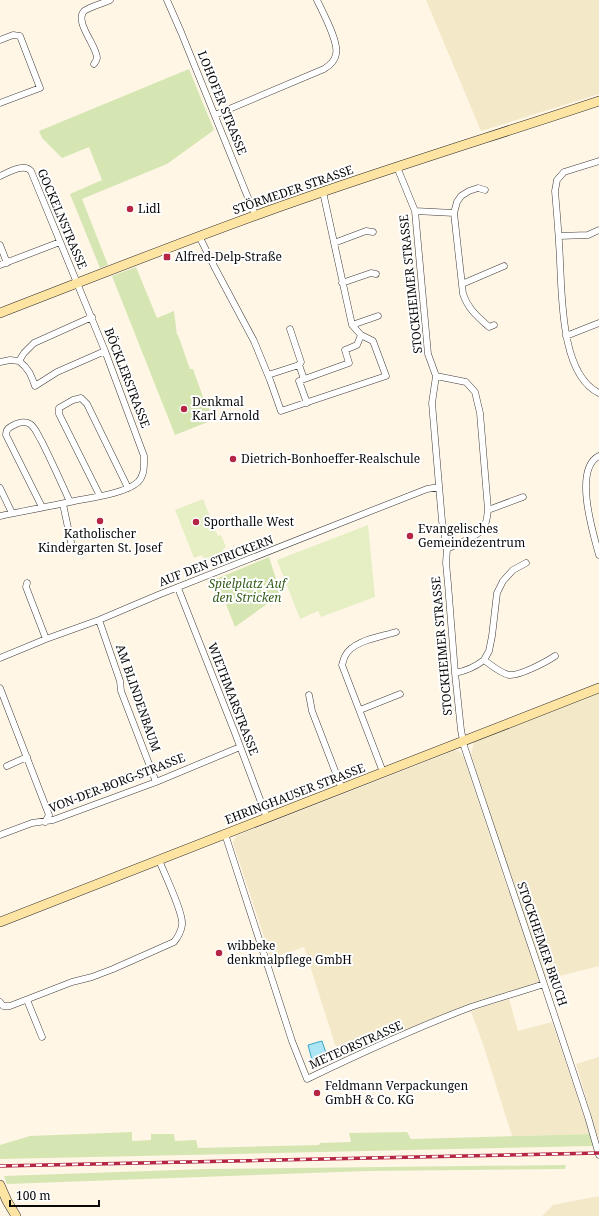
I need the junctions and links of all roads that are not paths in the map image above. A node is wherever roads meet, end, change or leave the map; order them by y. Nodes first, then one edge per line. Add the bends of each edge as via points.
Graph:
1 (110, 0) edge
2 (167, 0) edge
3 (317, 0) edge
4 (0, 40) edge
5 (94, 64) dead end
6 (599, 101) edge
7 (0, 103) edge
8 (215, 115) junction
9 (599, 161) edge
10 (397, 167) junction
11 (0, 176) edge
12 (485, 190) dead end
13 (323, 192) junction
14 (415, 211) junction
15 (454, 213) junction
16 (255, 215) junction
17 (599, 230) edge
18 (373, 232) dead end
19 (199, 236) junction
20 (559, 236) junction
21 (60, 242) junction
22 (334, 243) junction
23 (0, 245) edge
24 (7, 263) junction
25 (0, 265) edge
26 (504, 266) dead end
27 (376, 274) dead end
28 (78, 283) junction
29 (342, 284) junction
30 (462, 284) junction
31 (0, 314) edge
32 (378, 316) dead end
33 (92, 317) junction
34 (599, 323) edge
35 (352, 325) junction
36 (494, 325) dead end
37 (290, 329) dead end
38 (361, 335) junction
39 (566, 336) junction
40 (105, 351) junction
41 (19, 361) junction
42 (0, 362) edge
43 (299, 364) junction
44 (268, 375) junction
45 (436, 376) junction
46 (304, 379) junction
47 (599, 393) edge
48 (307, 403) junction
49 (599, 456) edge
50 (439, 487) junction
51 (0, 488) edge
52 (128, 488) junction
53 (100, 496) junction
54 (523, 497) dead end
55 (70, 502) junction
56 (63, 504) junction
57 (42, 507) junction
58 (488, 510) junction
59 (12, 513) junction
60 (0, 516) edge
61 (71, 542) dead end
62 (447, 549) junction
63 (599, 555) edge
64 (526, 563) dead end
65 (27, 583) dead end
66 (178, 588) junction
67 (99, 620) junction
68 (396, 632) dead end
69 (46, 639) junction
70 (555, 656) dead end
71 (0, 658) edge
72 (484, 660) junction
73 (455, 673) junction
74 (0, 688) edge
75 (599, 688) edge
76 (400, 694) dead end
77 (309, 695) dead end
78 (360, 710) junction
79 (463, 741) junction
80 (240, 747) junction
81 (27, 757) junction
82 (7, 766) dead end
83 (383, 772) junction
84 (156, 782) junction
85 (342, 788) junction
86 (267, 818) junction
87 (45, 822) junction
88 (225, 834) junction
89 (0, 835) edge
90 (159, 860) junction
91 (0, 922) edge
92 (544, 984) junction
93 (27, 1000) junction
94 (0, 1002) edge
95 (42, 1037) dead end
96 (599, 1155) edge
97 (0, 1185) edge
98 (4, 1203) edge
99 (16, 1216) edge

1 - 5 street via 84,11 82,16 82,22 97,58
2 - 8 street, LOHOFER STRASSE
3 - 8 street via 336,46 336,55 329,66
4 - 7 street via 13,35 20,36 40,88
6 - 10 main road, STÖRMEDER STRASSE
8 - 16 street, LOHOFER STRASSE
9 - 20 street via 564,172 558,180 555,191
10 - 13 main road, STÖRMEDER STRASSE
10 - 14 street, STOCKHEIMER STRASSE
11 - 21 street, GOCKELNSTRASSE via 17,169 29,168
12 - 15 street via 478,188 461,196
13 - 16 main road, STÖRMEDER STRASSE
13 - 22 street
14 - 15 street
14 - 45 street, STOCKHEIMER STRASSE via 428,354
15 - 30 street
16 - 19 main road, STÖRMEDER STRASSE
17 - 20 street via 588,235
18 - 22 street via 366,231
19 - 28 main road, STÖRMEDER STRASSE
19 - 44 street via 254,341
20 - 39 street
21 - 24 street
21 - 28 street, GOCKELNSTRASSE
22 - 29 street
23 - 24 street
24 - 25 street
26 - 30 street
27 - 29 street via 370,273
28 - 31 main road, STÖRMEDER STRASSE
28 - 33 street, BÖCKLERSTRASSE
29 - 35 street
30 - 36 street via 466,304 489,327
32 - 35 street
33 - 40 street, BÖCKLERSTRASSE
33 - 41 street via 34,343
34 - 39 street
35 - 38 street
37 - 43 street via 301,362
38 - 46 street via 356,345 345,350 349,363
38 - 48 street via 373,341 386,376
39 - 47 street via 575,364 584,379
40 - 41 street via 57,372 34,386 26,367
40 - 52 street, BÖCKLERSTRASSE via 144,456 143,474 138,482
41 - 42 street
43 - 44 street
43 - 46 street
44 - 48 street via 281,411
45 - 50 street, STOCKHEIMER STRASSE via 432,403
45 - 58 street via 466,382 475,392 480,413
46 - 48 street via 299,381
49 - 63 street via 588,469 586,488 589,515
50 - 62 street, STOCKHEIMER STRASSE
50 - 66 street, AUF DEN STRICKERN via 383,506
51 - 59 street
52 - 53 street
52 - 53 street via 87,404 81,398 73,400 59,408 60,414
53 - 55 street
54 - 58 street
55 - 56 street
55 - 57 street via 33,426 22,422 9,427 6,435
56 - 57 street
56 - 61 street
57 - 59 street
58 - 62 street via 483,529 475,536
59 - 60 street
62 - 73 street, STOCKHEIMER STRASSE
64 - 72 street via 513,570 497,593 492,636
65 - 69 street via 26,587
66 - 67 street, AUF DEN STRICKERN
66 - 80 street, WIETHMARSTRASSE
67 - 69 street, AUF DEN STRICKERN
67 - 84 street, AM BLINDENBAUM via 120,681 121,691
68 - 78 street via 361,643 350,649 345,656 342,665
69 - 71 street, AUF DEN STRICKERN
70 - 72 street via 519,673 509,674 499,671
72 - 73 street via 478,665
73 - 79 street, STOCKHEIMER STRASSE
74 - 81 street
75 - 79 main road, EHRINGHAUSER STRASSE
76 - 78 street
77 - 85 street via 312,711
78 - 83 street
79 - 83 main road, EHRINGHAUSER STRASSE
79 - 92 street, STOCKHEIMER BRUCH
80 - 84 street, VON-DER-BORG-STRASSE
80 - 86 street, WIETHMARSTRASSE
81 - 82 street
81 - 87 street via 49,815
83 - 85 main road, EHRINGHAUSER STRASSE
84 - 87 street, VON-DER-BORG-STRASSE
85 - 86 main road, EHRINGHAUSER STRASSE
86 - 88 main road, EHRINGHAUSER STRASSE
87 - 89 street, VON-DER-BORG-STRASSE via 32,823
88 - 90 main road, EHRINGHAUSER STRASSE
88 - 92 street, METEORSTRASSE via 307,1079 449,1016
90 - 91 main road, EHRINGHAUSER STRASSE
90 - 93 street via 180,913 180,935 174,942 113,969
92 - 96 street, STOCKHEIMER BRUCH
93 - 94 street via 10,1006 3,1006
93 - 95 street
97 - 98 main road
98 - 99 main road

